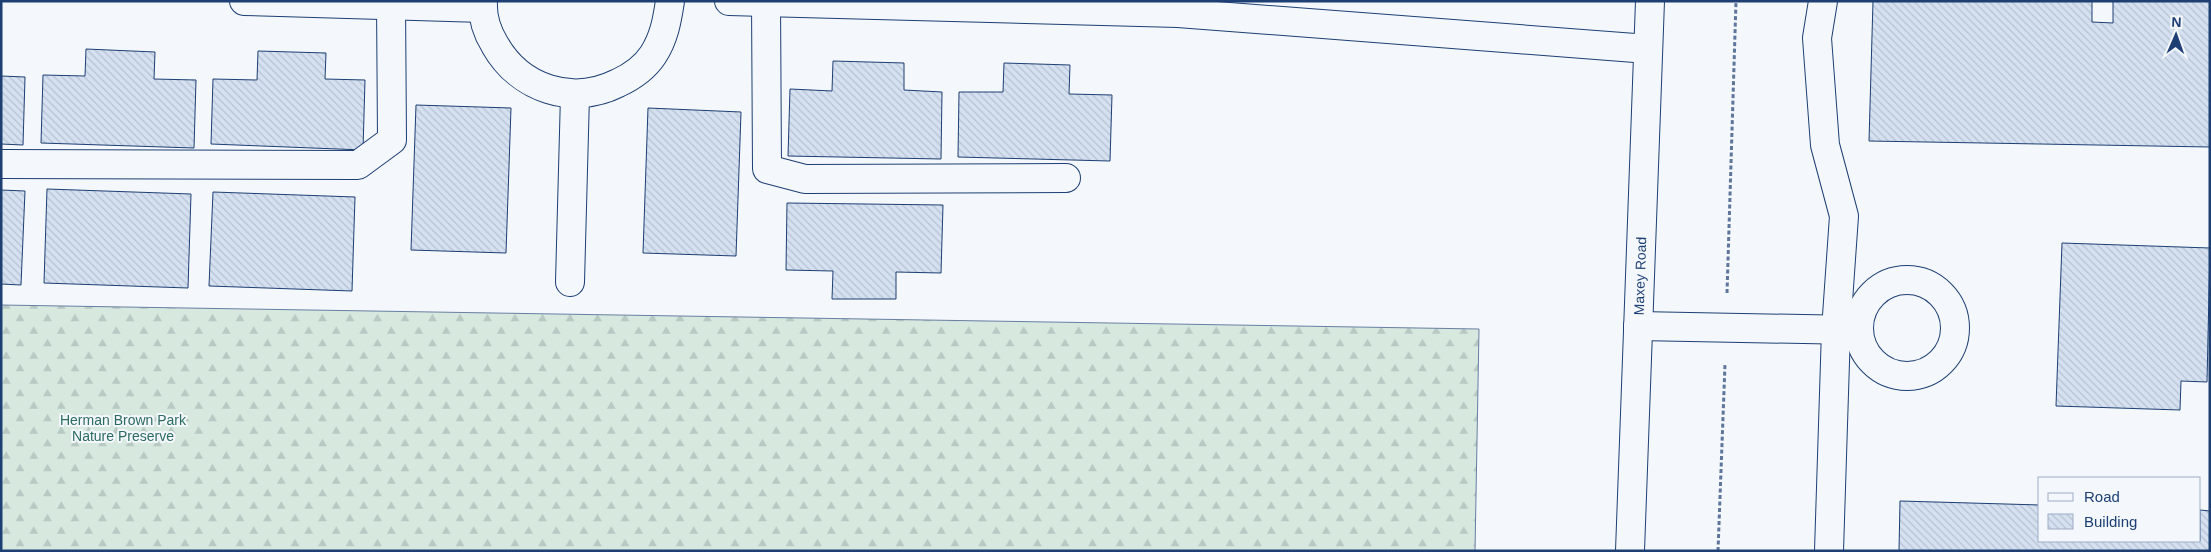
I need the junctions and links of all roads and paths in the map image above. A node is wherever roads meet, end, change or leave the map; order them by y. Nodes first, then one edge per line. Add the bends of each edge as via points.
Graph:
1 (244, 1) edge
2 (670, 1) edge
3 (729, 1) edge
4 (1650, 1) edge
5 (1736, 1) edge
6 (1823, 1) edge
7 (766, 2) edge
8 (392, 4) edge
9 (483, 5) edge
10 (1178, 7) edge
11 (1648, 49) junction
12 (575, 95) junction
13 (1, 164) edge
14 (1066, 178) dead end
15 (570, 282) dead end
16 (1638, 326) junction
17 (1726, 328) junction
18 (1847, 330) junction
19 (1630, 551) edge
20 (1718, 551) edge
21 (1829, 551) edge

1 - 8 main road
2 - 12 main road via 666,29 657,47 631,77 604,90
3 - 7 main road
4 - 11 main road, Maxey Road
5 - 17 path
6 - 18 main road via 1817,38 1824,145 1844,216
7 - 10 main road
7 - 14 main road via 767,169 805,179
8 - 9 main road
8 - 13 main road via 392,140 358,165
9 - 12 main road via 489,35 503,59 523,78 548,90
10 - 11 main road
11 - 16 main road, Maxey Road
12 - 15 main road
16 - 17 main road
16 - 19 main road, Maxey Road
17 - 18 main road
17 - 20 path
18 - 21 main road

